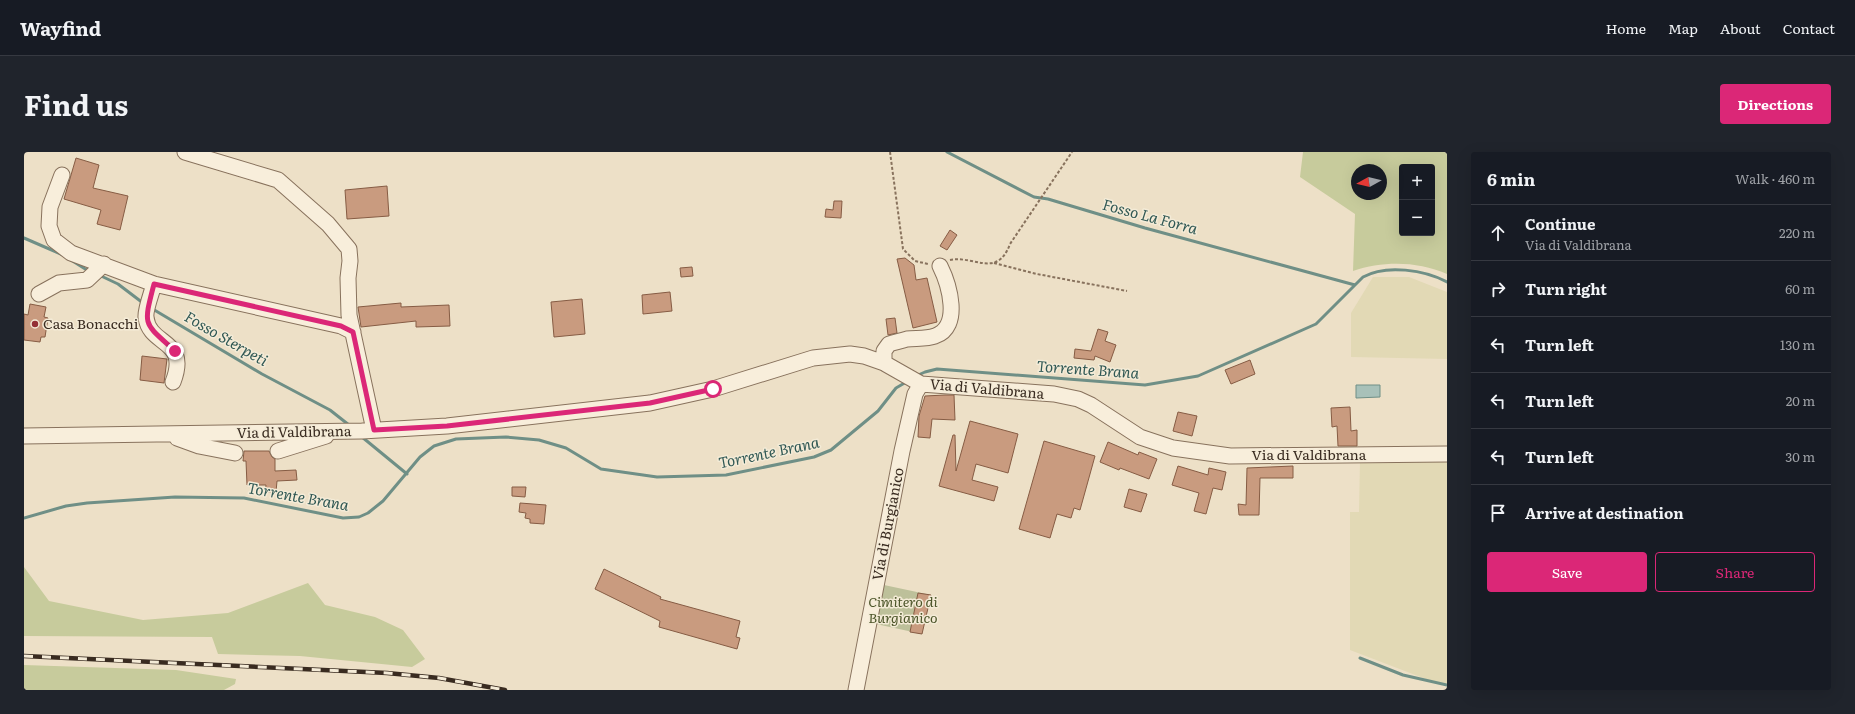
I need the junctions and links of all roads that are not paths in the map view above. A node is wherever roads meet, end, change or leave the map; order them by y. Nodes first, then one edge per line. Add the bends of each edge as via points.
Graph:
1 (185, 152) edge
2 (62, 175) dead end
3 (104, 264) junction
4 (940, 266) road end
5 (154, 284) junction
6 (39, 294) dead end
7 (353, 332) junction
8 (884, 363) junction
9 (173, 382) dead end
10 (919, 382) junction
11 (374, 430) junction
12 (342, 431) junction
13 (164, 434) junction
14 (24, 436) edge
15 (278, 451) dead end
16 (235, 454) dead end
17 (1447, 454) edge
18 (856, 690) edge

1 - 7 street via 278,180 328,224 349,249 348,315
2 - 3 street via 50,208 49,226 54,240 72,253
3 - 5 street
3 - 6 street via 87,280 59,283
4 - 8 street via 952,310 944,331 935,336 889,344 884,351
5 - 7 street via 341,326
5 - 9 street via 146,317 150,328 175,351 178,367
7 - 11 street
8 - 10 street, Via di Valdibrana
8 - 11 street, Via di Valdibrana via 864,356 830,355 784,366 713,389 650,403 431,427
10 - 17 street, Via di Valdibrana via 1054,394 1078,399 1140,437 1173,448 1198,452 1230,456
10 - 18 street, Via di Burgianico via 902,451
11 - 12 street, Via di Valdibrana
12 - 13 street, Via di Valdibrana
12 - 15 street
13 - 14 street, Via di Valdibrana
13 - 16 street via 199,446

